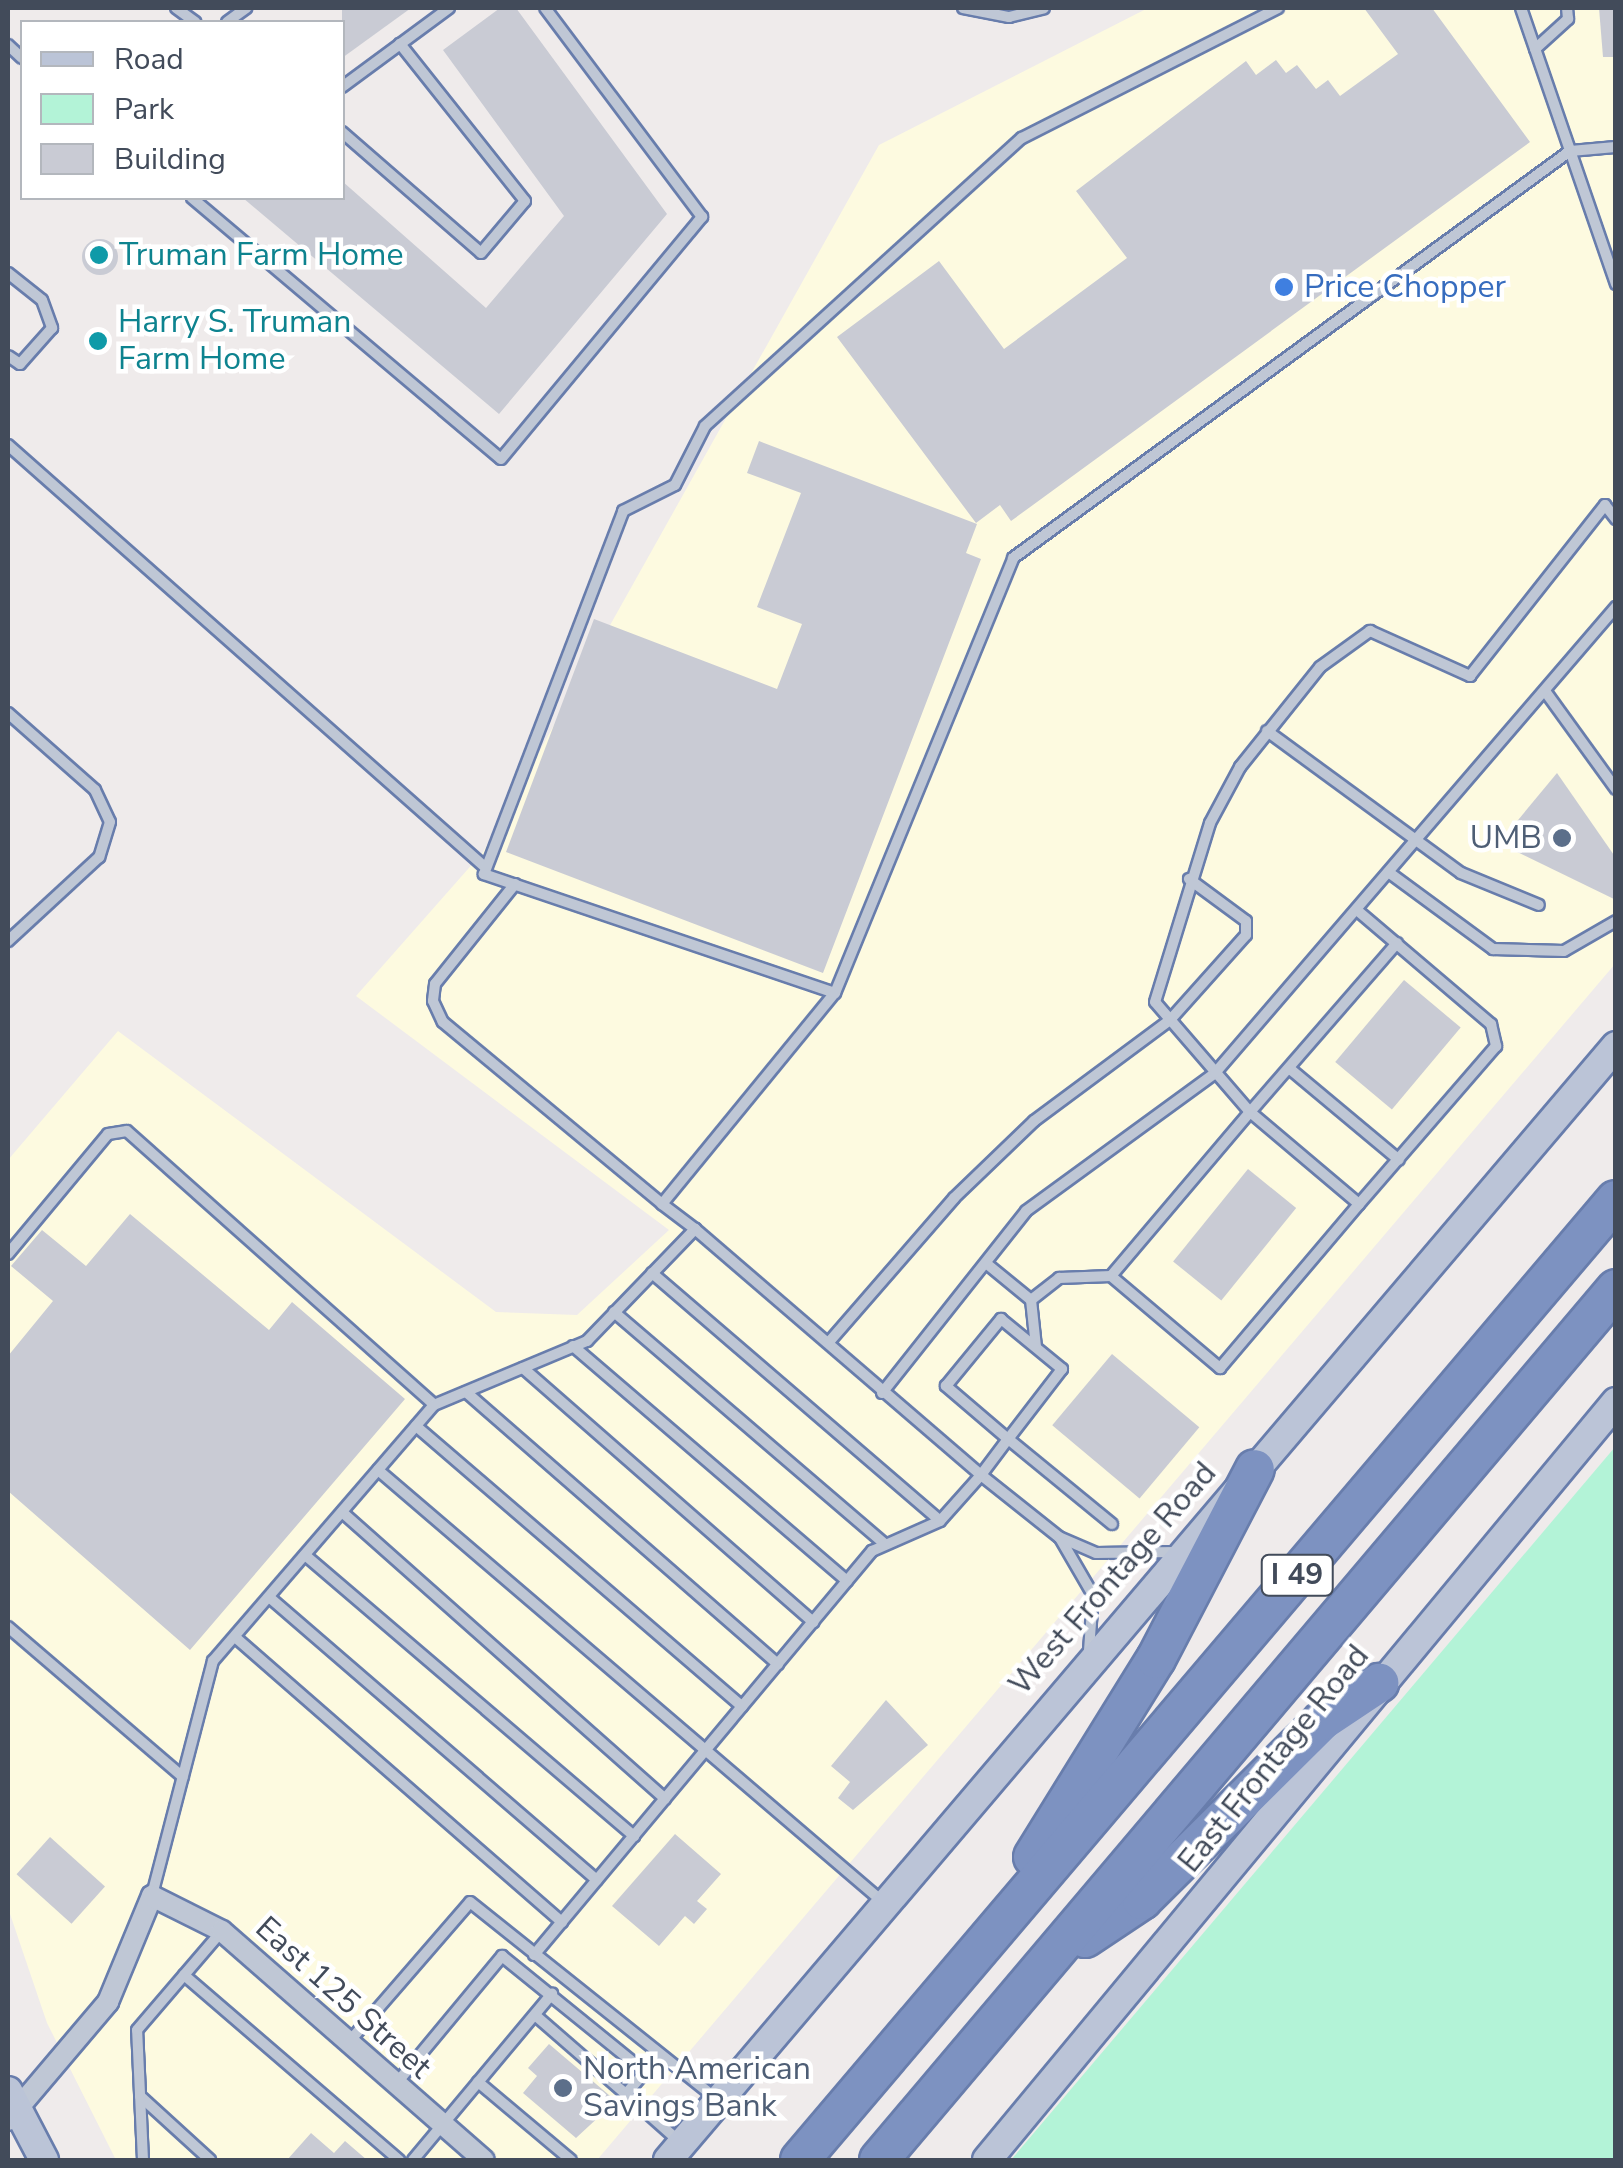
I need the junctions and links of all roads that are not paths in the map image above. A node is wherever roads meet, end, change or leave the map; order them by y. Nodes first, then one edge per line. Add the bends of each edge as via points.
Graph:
1 (449, 8) edge
2 (545, 8) edge
3 (963, 8) edge
4 (1044, 8) edge
5 (1278, 8) edge
6 (1521, 8) edge
7 (1567, 8) edge
8 (400, 44) junction
9 (1535, 49) junction
10 (345, 85) edge
11 (345, 135) edge
12 (1616, 147) edge
13 (1570, 151) junction
14 (194, 200) edge
15 (8, 273) edge
16 (1616, 284) edge
17 (8, 356) edge
18 (8, 446) edge
19 (1616, 519) edge
20 (1616, 606) edge
21 (1545, 691) junction
22 (8, 712) edge
23 (1267, 731) junction
24 (1616, 789) edge
25 (1419, 840) junction
26 (486, 868) junction
27 (1391, 874) junction
28 (1189, 878) junction
29 (515, 884) junction
30 (1539, 904) dead end
31 (1358, 911) junction
32 (1616, 921) edge
33 (8, 942) edge
34 (1397, 944) junction
35 (835, 992) junction
36 (1170, 1020) junction
37 (1616, 1046) edge
38 (1289, 1068) junction
39 (1215, 1073) junction
40 (1250, 1112) junction
41 (1400, 1160) junction
42 (1616, 1200) edge
43 (662, 1204) junction
44 (1359, 1204) junction
45 (694, 1229) junction
46 (8, 1254) edge
47 (987, 1264) junction
48 (652, 1273) junction
49 (1111, 1276) junction
50 (1616, 1288) edge
51 (1030, 1300) junction
52 (614, 1312) junction
53 (829, 1342) junction
54 (574, 1346) junction
55 (1036, 1348) junction
56 (522, 1368) junction
57 (466, 1392) junction
58 (882, 1393) junction
59 (1616, 1402) edge
60 (434, 1405) junction
61 (416, 1426) junction
62 (1008, 1439) junction
63 (1256, 1469) junction
64 (378, 1470) junction
65 (981, 1475) junction
66 (342, 1512) junction
67 (940, 1521) junction
68 (1112, 1524) dead end
69 (1059, 1537) junction
70 (885, 1544) junction
71 (1177, 1552) junction
72 (306, 1555) junction
73 (847, 1580) junction
74 (270, 1597) junction
75 (813, 1622) junction
76 (8, 1626) edge
77 (235, 1637) junction
78 (1085, 1663) junction
79 (778, 1664) junction
80 (1379, 1683) junction
81 (742, 1706) junction
82 (704, 1752) junction
83 (183, 1777) junction
84 (665, 1799) junction
85 (634, 1836) junction
86 (597, 1880) junction
87 (152, 1896) junction
88 (882, 1901) junction
89 (562, 1922) junction
90 (222, 1931) junction
91 (979, 1950) junction
92 (534, 1955) junction
93 (1046, 1964) junction
94 (184, 1975) junction
95 (552, 1994) junction
96 (535, 2015) junction
97 (346, 2045) junction
98 (661, 2052) junction
99 (644, 2072) junction
100 (478, 2082) junction
101 (394, 2085) junction
102 (626, 2094) junction
103 (140, 2096) junction
104 (718, 2100) junction
105 (10, 2108) edge
106 (442, 2125) junction
107 (675, 2152) edge
108 (44, 2160) edge
109 (143, 2160) edge
110 (210, 2160) edge
111 (400, 2160) edge
112 (413, 2160) edge
113 (484, 2160) edge
114 (570, 2160) edge
115 (800, 2160) edge
116 (880, 2160) edge
117 (988, 2160) edge

1 - 8 lane
2 - 14 lane via 702,218 501,459
3 - 4 lane via 977,17
5 - 26 lane via 1022,138 706,426 675,485 623,511
6 - 9 lane
7 - 9 lane via 1568,19
8 - 10 lane
8 - 11 lane via 525,201 482,253
9 - 13 lane
12 - 13 lane
13 - 16 lane
13 - 35 lane via 1013,558
15 - 17 lane via 42,300 52,328 20,364
18 - 26 lane
19 - 23 lane via 1605,505 1470,676 1370,632 1320,667
20 - 21 lane
21 - 24 lane
21 - 25 lane
22 - 33 lane via 94,790 110,822 99,857
23 - 25 lane
23 - 28 lane via 1210,823
25 - 27 lane
25 - 30 lane via 1461,873
26 - 29 lane
27 - 31 lane
27 - 32 lane via 1493,949 1564,951
28 - 36 lane via 1156,976 1155,1002
28 - 36 lane via 1246,921 1246,935
29 - 35 lane
29 - 43 lane via 435,984 433,1001 443,1022
31 - 34 lane
31 - 39 lane
34 - 38 lane
34 - 41 lane via 1492,1024 1496,1046
35 - 43 lane
36 - 39 lane
36 - 53 lane via 1034,1121
37 - 63 street, West Frontage Road
38 - 40 lane
38 - 41 lane
39 - 40 lane
39 - 47 lane via 1040,1200
40 - 44 lane
40 - 49 lane
41 - 44 lane
42 - 91 highway, I 49
43 - 45 lane
44 - 49 lane via 1220,1368
45 - 48 lane
45 - 53 lane
46 - 60 lane via 108,1134 127,1131
47 - 51 lane
47 - 58 lane
48 - 52 lane
48 - 67 lane
49 - 51 lane via 1060,1278
50 - 93 highway, I 49
51 - 55 lane
52 - 54 lane
52 - 70 lane
53 - 58 lane
54 - 56 lane
54 - 73 lane
55 - 62 lane via 1062,1369
55 - 62 lane via 1001,1318 946,1386
56 - 57 lane
56 - 75 lane
57 - 60 lane
57 - 79 lane
58 - 65 lane
59 - 80 street, East Frontage Road
60 - 61 lane
61 - 64 lane
61 - 81 lane
62 - 65 lane
62 - 68 lane
63 - 71 street, West Frontage Road
63 - 91 highway via 1156,1659
64 - 66 lane
64 - 82 lane
65 - 67 lane
65 - 69 lane
66 - 72 lane
66 - 84 lane
67 - 70 lane
69 - 71 lane via 1096,1553
69 - 78 lane via 1093,1595
70 - 73 lane
71 - 78 street, West Frontage Road
72 - 74 lane
72 - 85 lane
73 - 75 lane
74 - 77 lane
74 - 86 lane
75 - 79 lane
76 - 83 lane
77 - 83 lane via 214,1662
77 - 89 lane
78 - 88 street, West Frontage Road
79 - 81 lane
80 - 93 highway via 1322,1721 1142,1900
80 - 117 street, East Frontage Road
81 - 82 lane
82 - 84 lane
82 - 88 lane
83 - 87 lane
84 - 85 lane
85 - 86 lane
86 - 89 lane
87 - 90 street, East 125 Street
87 - 105 street via 108,2002
88 - 104 street, West Frontage Road
89 - 92 lane
90 - 94 lane
90 - 97 street, East 125 Street
91 - 115 highway, I 49
92 - 97 lane via 470,1902
92 - 98 lane
93 - 116 highway, I 49
94 - 103 lane via 137,2030
94 - 111 lane
95 - 96 lane
95 - 99 lane
95 - 101 lane via 502,1956
96 - 100 lane
96 - 102 lane
97 - 101 street, East 125 Street
98 - 99 lane
98 - 104 lane
99 - 102 lane
100 - 106 lane
100 - 114 lane
101 - 106 street, East 125 Street
102 - 107 lane
103 - 109 lane
103 - 110 lane
104 - 107 street, West Frontage Road
105 - 108 street
106 - 112 lane
106 - 113 street, East 125 Street

